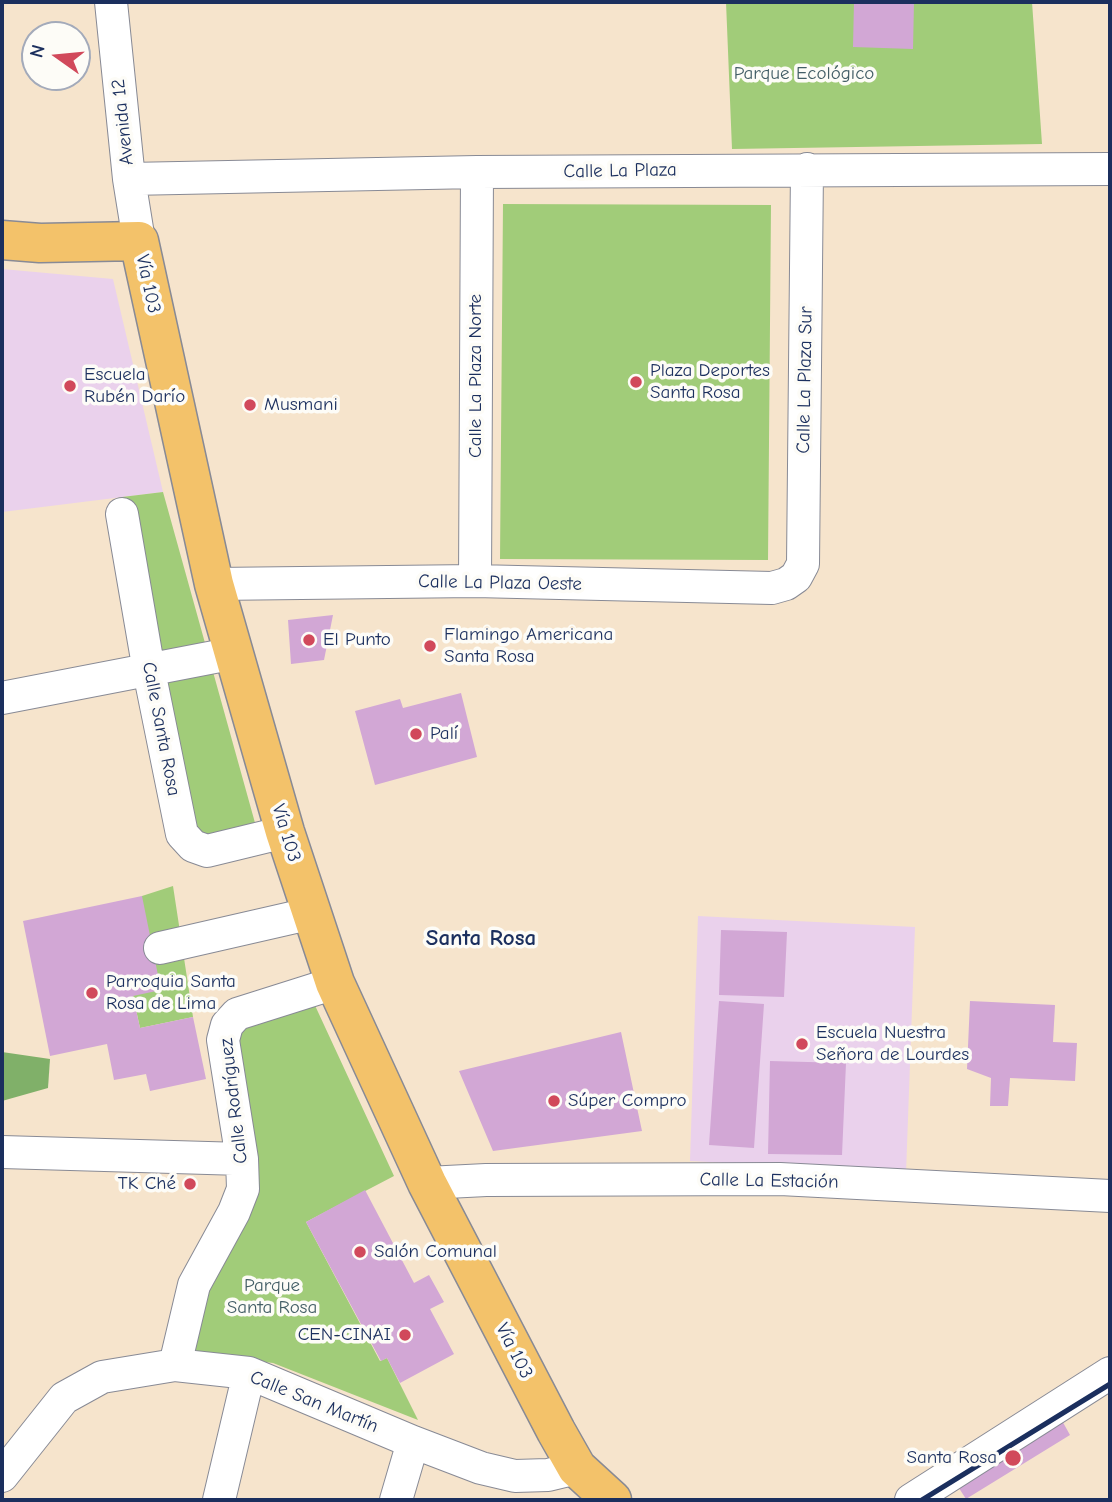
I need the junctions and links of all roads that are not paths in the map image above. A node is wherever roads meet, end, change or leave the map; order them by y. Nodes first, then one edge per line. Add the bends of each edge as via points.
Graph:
1 (111, 2) edge
2 (807, 169) junction
3 (1110, 169) edge
4 (477, 172) junction
5 (129, 179) junction
6 (2, 240) edge
7 (139, 241) junction
8 (122, 514) dead end
9 (475, 581) junction
10 (214, 584) junction
11 (786, 584) joint
12 (234, 653) junction
13 (149, 671) junction
14 (2, 698) edge
15 (285, 832) junction
16 (313, 913) junction
17 (159, 948) dead end
18 (335, 983) junction
19 (2, 1152) edge
20 (242, 1159) junction
21 (427, 1183) junction
22 (1110, 1196) edge
23 (175, 1365) junction
24 (249, 1373) junction
25 (1110, 1373) edge
26 (413, 1443) junction
27 (577, 1468) junction
28 (2, 1476) edge
29 (219, 1500) edge
30 (396, 1500) edge
31 (612, 1500) edge
32 (911, 1500) edge

1 - 5 street, Avenida 12
2 - 3 street, Calle La Plaza
2 - 4 street, Calle La Plaza
2 - 11 street, Calle La Plaza Sur via 803,564
4 - 5 street, Calle La Plaza
4 - 9 street, Calle La Plaza Norte
5 - 7 street, Avenida 12
6 - 7 main road, Vía 103
7 - 10 main road, Vía 103
8 - 13 street, Calle Santa Rosa
9 - 10 street, Calle La Plaza Oeste
9 - 11 street, Calle La Plaza Oeste via 772,588
10 - 12 main road, Vía 103
12 - 13 street
12 - 15 main road, Vía 103
13 - 14 street
13 - 15 street, Calle Santa Rosa via 182,834 193,846 207,851
15 - 16 main road, Vía 103
16 - 17 street
16 - 18 main road, Vía 103
18 - 20 street, Calle Rodríguez via 237,1014 227,1025 223,1040
18 - 21 main road, Vía 103
19 - 20 street
20 - 23 street, Calle Rodríguez via 243,1189 194,1285
21 - 22 street, Calle La Estación via 780,1180
21 - 27 main road, Vía 103
23 - 24 street, Calle San Martín
23 - 28 street, Calle San Martín via 102,1377 64,1398
24 - 26 street, Calle San Martín
24 - 29 street
25 - 32 street
26 - 27 street, Calle San Martín via 515,1476
26 - 30 street
27 - 31 main road, Vía 103

